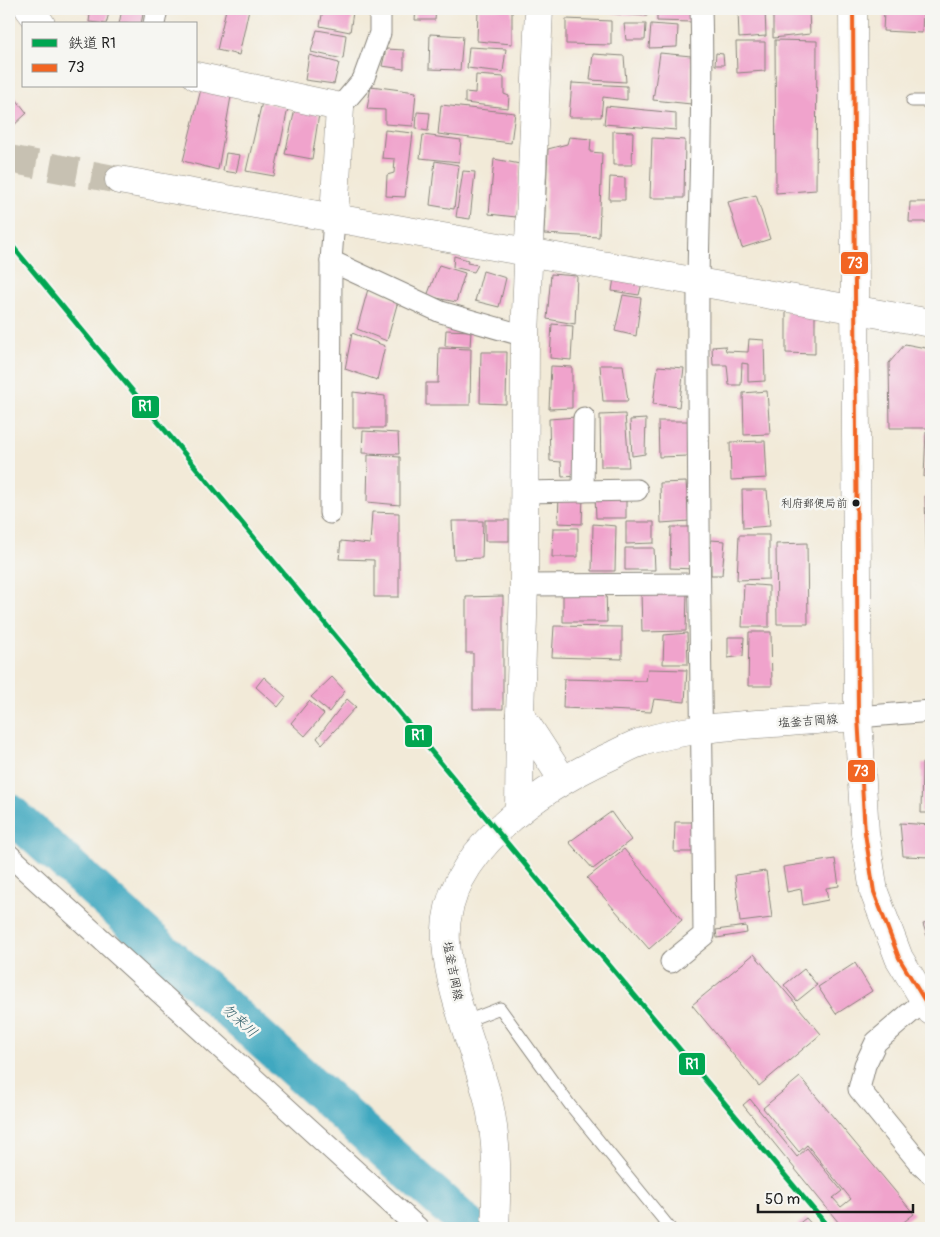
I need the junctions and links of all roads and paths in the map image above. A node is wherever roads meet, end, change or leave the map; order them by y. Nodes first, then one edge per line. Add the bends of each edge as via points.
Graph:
1 (28, 9) edge
2 (157, 9) edge
3 (380, 9) edge
4 (539, 9) edge
5 (700, 9) edge
6 (853, 9) edge
7 (39, 22) edge
8 (154, 22) edge
9 (198, 76) edge
10 (912, 101) dead end
11 (931, 101) edge
12 (340, 107) junction
13 (119, 180) tunnel mouth
14 (334, 218) junction
15 (529, 253) junction
16 (331, 261) junction
17 (698, 282) junction
18 (855, 310) junction
19 (931, 323) edge
20 (525, 336) junction
21 (584, 418) dead end
22 (637, 490) dead end
23 (583, 491) junction
24 (524, 492) junction
25 (330, 513) dead end
26 (699, 584) junction
27 (524, 585) junction
28 (931, 712) edge
29 (520, 714) junction
30 (858, 717) junction
31 (702, 729) junction
32 (563, 780) junction
33 (519, 811) junction
34 (9, 855) edge
35 (671, 962) dead end
36 (928, 1006) edge
37 (464, 1022) junction
38 (931, 1174) edge
39 (418, 1228) edge
40 (494, 1228) edge
41 (670, 1228) edge

1 - 7 street
2 - 8 street
3 - 12 street via 380,33 364,80
4 - 15 street
5 - 17 street
6 - 18 street
9 - 12 street
10 - 11 lane
12 - 14 street
13 - 14 street
14 - 15 street
14 - 16 street
15 - 17 street
15 - 20 street
16 - 20 street via 441,312
16 - 25 street
17 - 18 street
17 - 26 street
18 - 19 street
18 - 30 street
20 - 24 street
21 - 23 street
22 - 23 street
23 - 24 street
24 - 27 street
26 - 27 street
26 - 31 street
27 - 29 street
28 - 30 street
29 - 32 street
29 - 33 street
30 - 31 street, 塩釜吉岡線
30 - 36 street via 865,833 874,892 899,958
31 - 32 street, 塩釜吉岡線 via 643,741
31 - 35 street via 704,935
32 - 33 street, 塩釜吉岡線
33 - 37 street, 塩釜吉岡線 via 467,866 448,909 446,942
34 - 39 street
36 - 38 street via 876,1042 865,1065 860,1089
37 - 40 street, 塩釜吉岡線 via 488,1100 494,1136 497,1183
37 - 41 lane via 500,1008 570,1105

